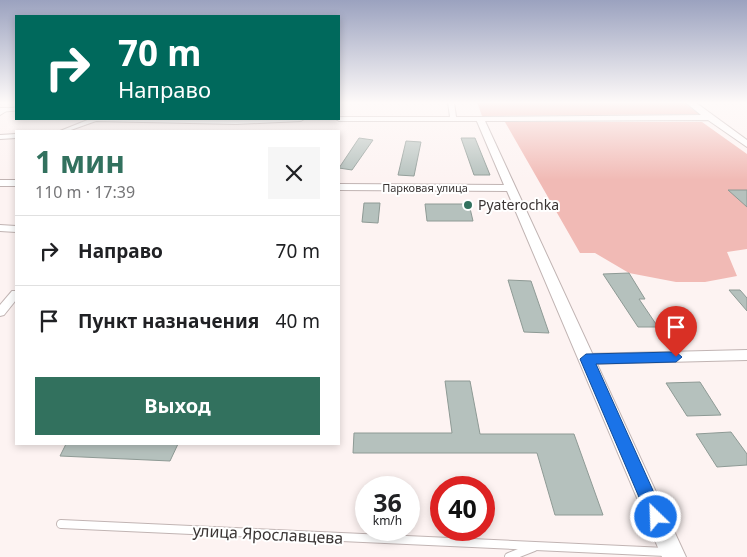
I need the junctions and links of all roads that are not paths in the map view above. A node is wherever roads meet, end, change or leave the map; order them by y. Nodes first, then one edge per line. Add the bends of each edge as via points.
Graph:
1 (484, 128) edge
2 (725, 128) edge
3 (15, 136) edge
4 (0, 137) edge
5 (747, 144) edge
6 (0, 183) edge
7 (15, 183) edge
8 (340, 188) edge
9 (510, 188) junction
10 (0, 228) edge
11 (15, 229) edge
12 (15, 295) edge
13 (0, 312) edge
14 (747, 355) edge
15 (586, 359) junction
16 (60, 524) dead end
17 (536, 546) junction
18 (677, 555) edge
19 (509, 557) edge

1 - 9 street
2 - 5 street
3 - 4 street
6 - 7 street
8 - 9 street, Парковая улица
9 - 15 street
10 - 11 street
12 - 13 street
14 - 15 street
15 - 18 street
16 - 17 lane, улица Ярославцева
17 - 18 lane, улица Ярославцева
17 - 19 lane

